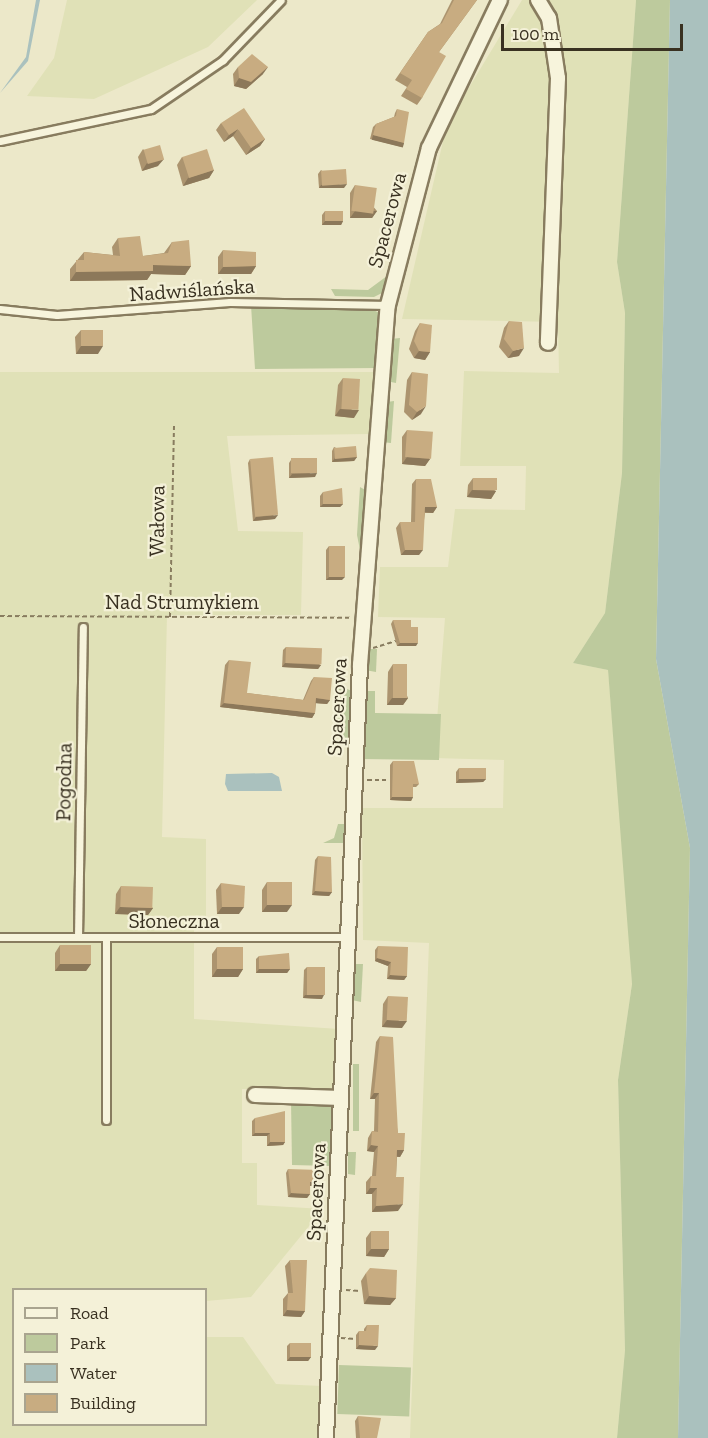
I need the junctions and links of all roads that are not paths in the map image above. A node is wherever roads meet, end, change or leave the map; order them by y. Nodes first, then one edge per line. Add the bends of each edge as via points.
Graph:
1 (281, 0) edge
2 (500, 0) edge
3 (538, 0) edge
4 (0, 141) edge
5 (388, 305) junction
6 (0, 309) edge
7 (548, 343) dead end
8 (83, 627) dead end
9 (0, 937) edge
10 (78, 937) junction
11 (106, 937) junction
12 (348, 937) junction
13 (255, 1095) dead end
14 (341, 1098) junction
15 (106, 1120) dead end
16 (326, 1438) edge

1 - 4 lane via 223,60 151,109
2 - 5 street, Spacerowa via 429,148
3 - 7 street via 549,18 558,78
5 - 6 lane, Nadwiślańska via 230,302 57,315
5 - 12 street, Spacerowa via 363,618
8 - 10 lane, Pogodna
9 - 10 lane, Słoneczna
10 - 11 lane, Słoneczna
11 - 12 lane, Słoneczna
11 - 15 lane
12 - 14 street, Spacerowa
13 - 14 street
14 - 16 street, Spacerowa

